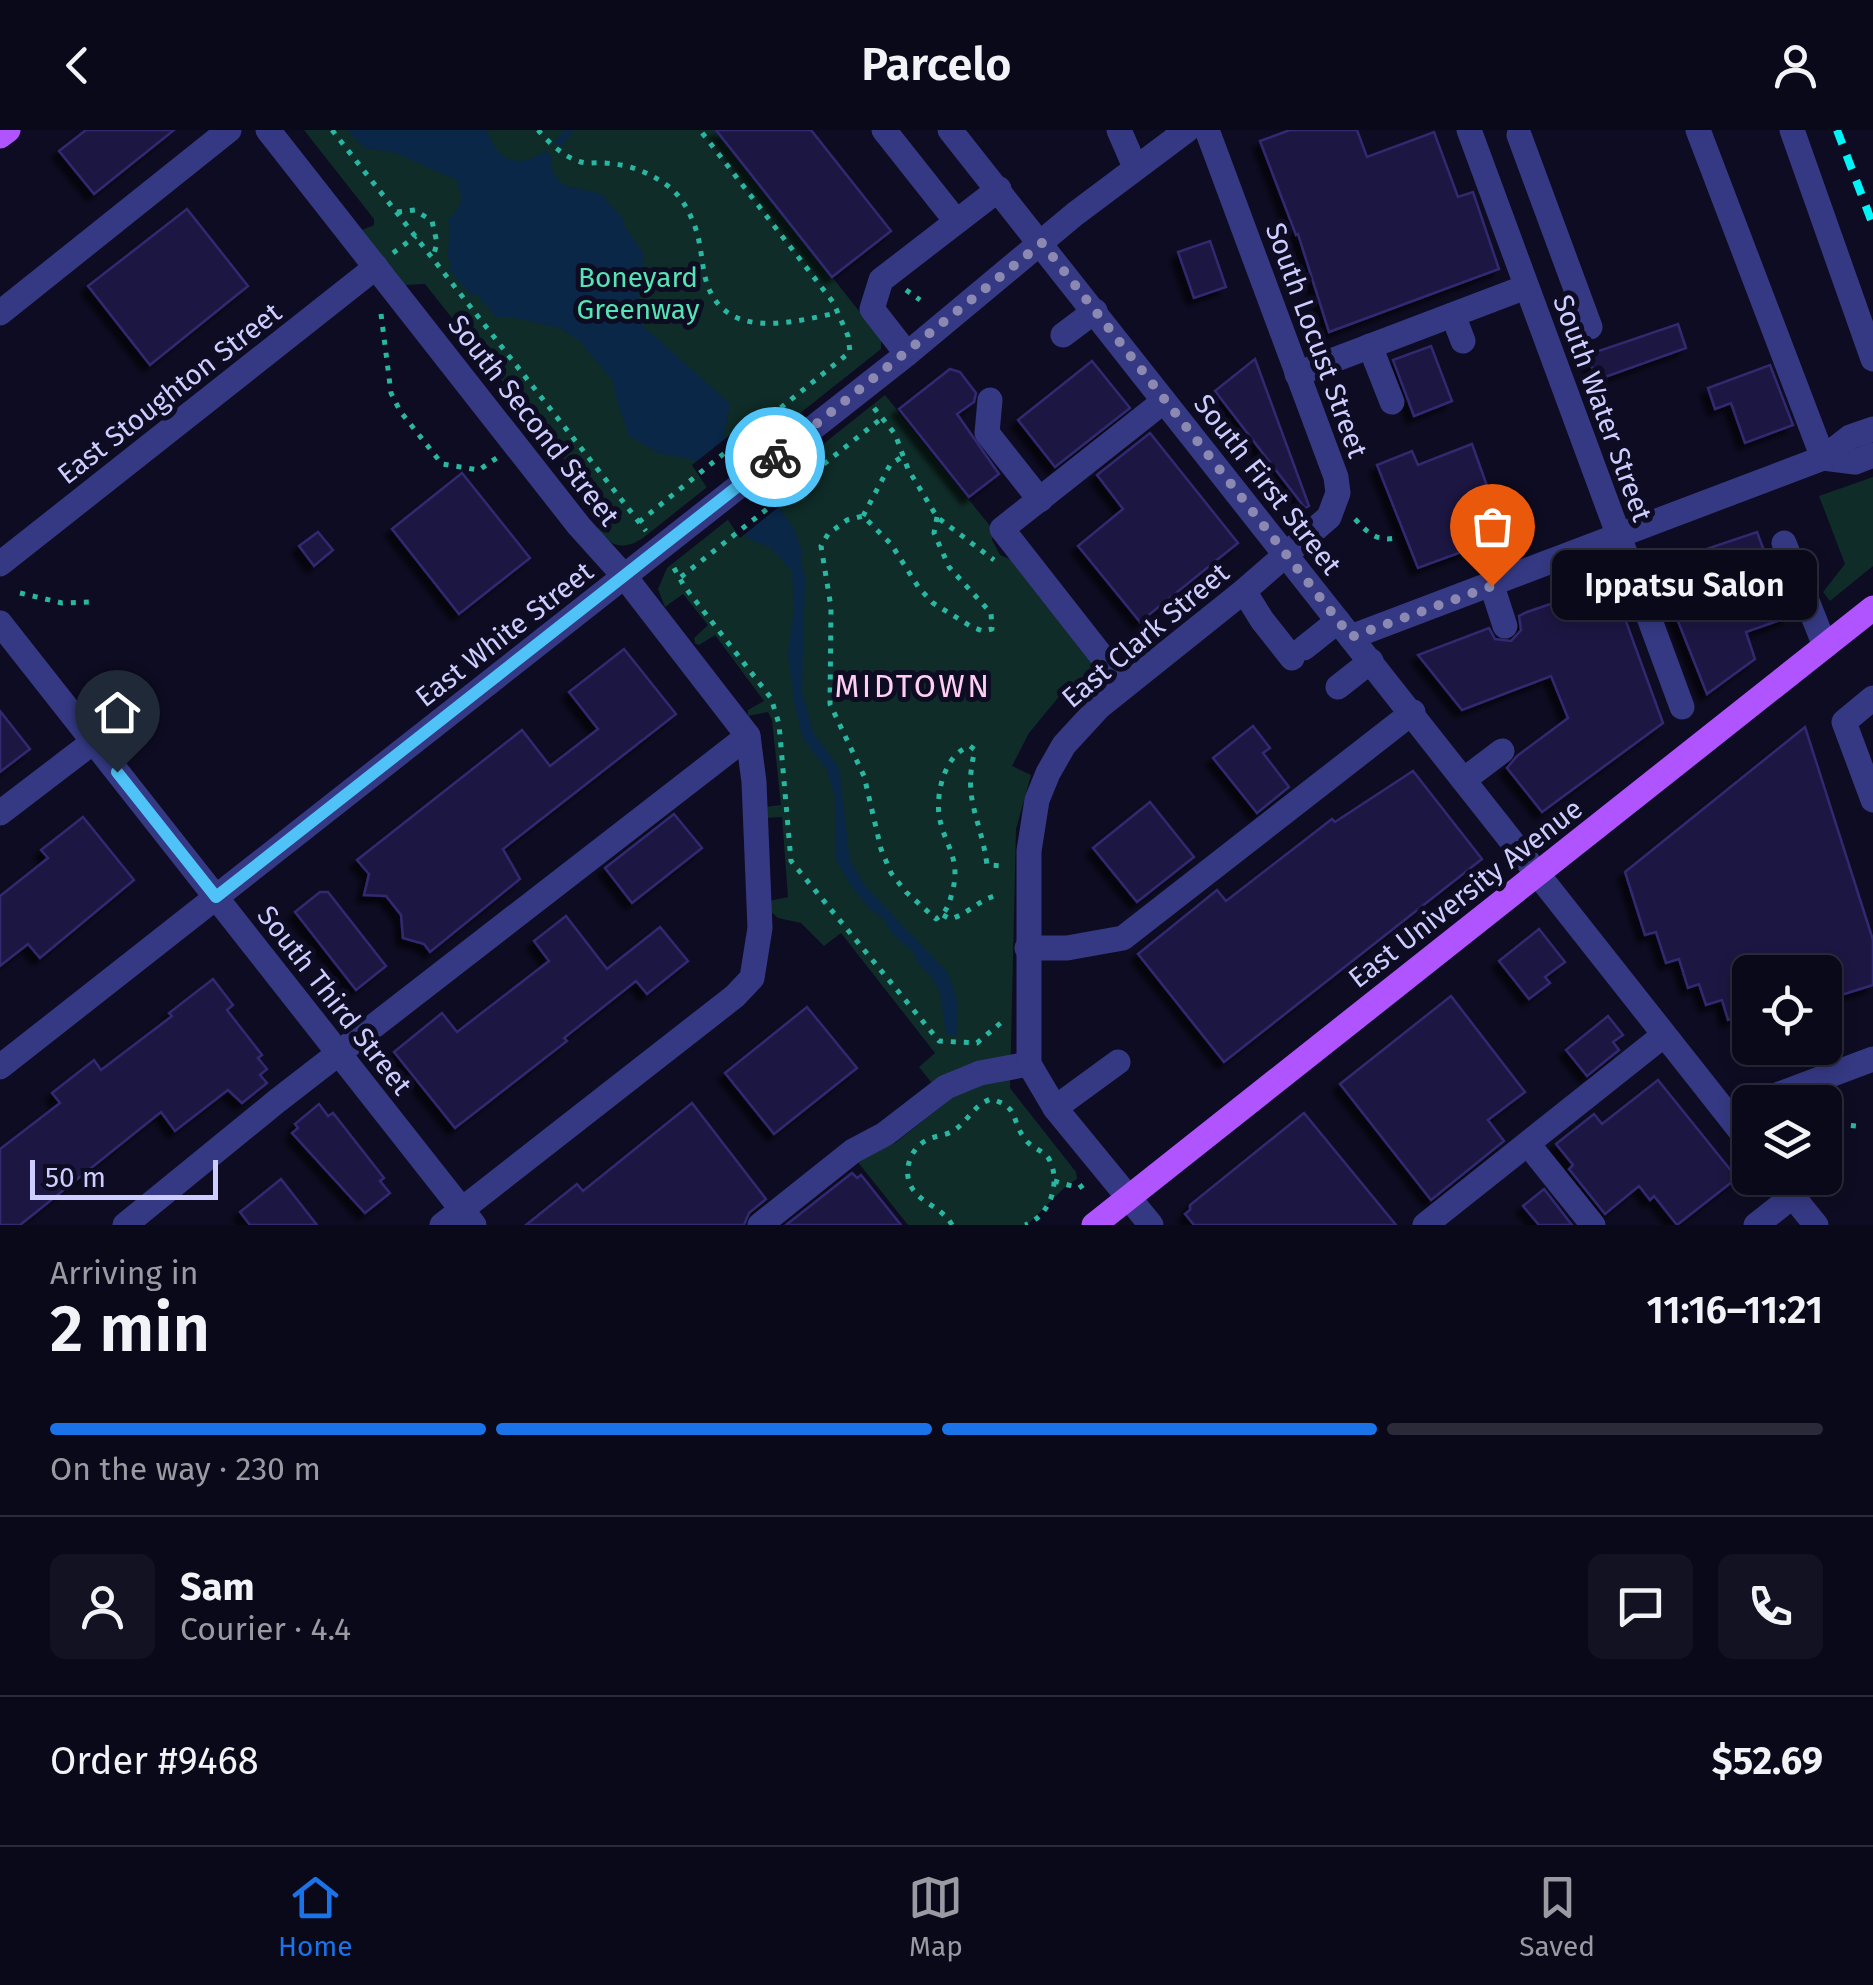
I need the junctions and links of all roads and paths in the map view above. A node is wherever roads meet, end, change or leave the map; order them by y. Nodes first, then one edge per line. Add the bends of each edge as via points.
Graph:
1 (8, 130) edge
2 (229, 130) edge
3 (268, 130) edge
4 (332, 130) edge
5 (538, 130) edge
6 (700, 130) edge
7 (884, 130) edge
8 (950, 130) edge
9 (1119, 130) edge
10 (1187, 130) edge
11 (1207, 130) edge
12 (1469, 130) edge
13 (1698, 130) edge
14 (1792, 130) edge
15 (1519, 134) dead end
16 (0, 136) edge
17 (1135, 167) junction
18 (998, 189) junction
19 (397, 212) junction
20 (956, 220) junction
21 (1042, 243) junction
22 (433, 257) junction
23 (376, 267) junction
24 (1526, 287) junction
25 (380, 306) dead end
26 (1095, 311) junction
27 (836, 312) junction
28 (0, 313) edge
29 (1452, 315) junction
30 (1590, 327) dead end
31 (1063, 336) dead end
32 (1462, 340) dead end
33 (1370, 346) junction
34 (906, 354) junction
35 (1873, 360) edge
36 (838, 362) junction
37 (1297, 374) junction
38 (848, 376) dead end
39 (990, 400) dead end
40 (1164, 401) junction
41 (1392, 402) dead end
42 (1873, 429) edge
43 (1873, 455) edge
44 (499, 456) dead end
45 (903, 456) junction
46 (1823, 458) junction
47 (1040, 500) junction
48 (863, 516) junction
49 (937, 517) junction
50 (1355, 519) dead end
51 (1400, 537) dead end
52 (1619, 538) junction
53 (1784, 543) dead end
54 (1286, 556) junction
55 (1000, 563) dead end
56 (0, 564) edge
57 (672, 566) dead end
58 (625, 577) junction
59 (682, 577) junction
60 (1492, 586) junction
61 (1244, 591) junction
62 (20, 593) dead end
63 (91, 602) dead end
64 (1873, 608) edge
65 (0, 623) edge
66 (1505, 626) dead end
67 (1345, 629) junction
68 (1825, 646) junction
69 (1370, 660) junction
70 (1125, 686) junction
71 (1338, 687) dead end
72 (1873, 698) edge
73 (1682, 707) dead end
74 (1413, 712) junction
75 (748, 736) junction
76 (93, 742) junction
77 (1502, 751) dead end
78 (1465, 779) junction
79 (1873, 800) edge
80 (0, 813) edge
81 (1540, 874) junction
82 (1007, 881) dead end
83 (994, 896) dead end
84 (216, 897) junction
85 (943, 915) junction
86 (1027, 948) junction
87 (1005, 1017) dead end
88 (1664, 1035) junction
89 (339, 1054) junction
90 (1873, 1059) edge
91 (1118, 1062) dead end
92 (1029, 1064) junction
93 (0, 1067) edge
94 (1803, 1085) edge
95 (1055, 1108) junction
96 (1732, 1113) edge
97 (1842, 1125) edge
98 (1856, 1126) dead end
99 (1528, 1144) junction
100 (1054, 1181) junction
101 (1079, 1188) dead end
102 (1779, 1195) edge
103 (1792, 1195) edge
104 (1130, 1197) junction
105 (459, 1220) edge
106 (125, 1225) edge
107 (760, 1225) edge
108 (952, 1225) edge
109 (1025, 1225) edge
110 (1094, 1225) edge
111 (1151, 1225) edge
112 (1425, 1225) edge
113 (1593, 1225) edge
114 (1756, 1225) edge
115 (1816, 1225) edge

1 - 16 main road
2 - 28 street via 208,156
3 - 23 street, South Second Street
4 - 19 path
5 - 27 path via 583,163 629,166 670,188 696,228 707,284 730,314 762,325
6 - 27 path
7 - 20 street
8 - 18 street, South First Street
9 - 17 street
10 - 17 street, East White Street
11 - 37 street, South Locust Street
12 - 24 street, South Water Street
13 - 46 street
14 - 35 street
15 - 30 street
17 - 21 street, East White Street
18 - 20 street
18 - 21 street, South First Street
19 - 22 path
19 - 22 path via 415,210 432,221
20 - 34 street via 881,280 872,309
21 - 26 street, South First Street
21 - 34 street, East White Street
22 - 36 path via 639,522
23 - 56 street, East Stoughton Street
23 - 58 street, South Second Street
24 - 29 street
24 - 52 street, South Water Street
25 - 44 path via 391,393 431,451 442,464 479,470
26 - 31 street
26 - 40 street, South First Street
27 - 36 path via 850,352
29 - 32 street
29 - 33 street
33 - 37 street
33 - 41 street
34 - 58 street, East White Street
36 - 38 path
37 - 54 street, South Locust Street via 1338,492 1329,517
39 - 47 street via 987,433
40 - 47 street
40 - 54 street, South First Street
42 - 46 street
43 - 46 street via 1855,462
45 - 48 path via 890,465
45 - 49 path
45 - 59 path via 882,418
46 - 52 street
47 - 70 street via 1002,529
48 - 49 path via 934,604 972,627 992,629 991,613 949,567 934,533
48 - 85 path via 847,520 822,546 831,607 830,704 864,776 891,873 936,919
49 - 55 path
50 - 51 path via 1373,537
52 - 60 street
52 - 73 street, South Water Street
53 - 68 street
54 - 61 street, East Clark Street
54 - 67 street, South First Street
57 - 59 path
58 - 75 street, South Second Street
58 - 84 street, East White Street
59 - 87 path via 771,698 780,724 790,862 938,1041 977,1042
60 - 66 street
60 - 67 street
61 - 67 street via 1262,620 1298,653
61 - 70 street, East Clark Street
62 - 63 path
64 - 68 main road, East University Avenue
65 - 76 street, South Third Street
67 - 69 street, South First Street
68 - 81 main road, East University Avenue
69 - 71 street
69 - 74 street, South First Street
70 - 86 street, East Clark Street via 1077,729 1042,786 1029,851
72 - 79 street via 1844,722
74 - 78 street, South First Street
74 - 86 street via 1123,938
75 - 89 street
75 - 105 street via 760,928 752,978
76 - 80 street
76 - 84 street, South Third Street
77 - 78 street
78 - 81 street, South First Street
81 - 88 street, South First Street
81 - 104 main road, East University Avenue
82 - 85 path via 1007,866 988,864 970,798 975,750 962,748 940,799 957,876
83 - 85 path via 950,920
84 - 89 street, South Third Street
84 - 93 street, East White Street
86 - 92 street, East Clark Street
88 - 96 street, South First Street
88 - 99 street
89 - 105 street, South Third Street
89 - 106 street
90 - 94 street
91 - 95 street
92 - 95 street
92 - 107 street via 964,1078 853,1151
95 - 104 street
97 - 98 path
99 - 112 street
99 - 113 street
100 - 101 path
100 - 108 path via 1048,1156 1025,1140 1010,1108 984,1102 954,1131 922,1143 908,1164 912,1188
100 - 109 path via 1045,1213
102 - 114 street
103 - 115 street
104 - 110 main road, East University Avenue
104 - 111 street

